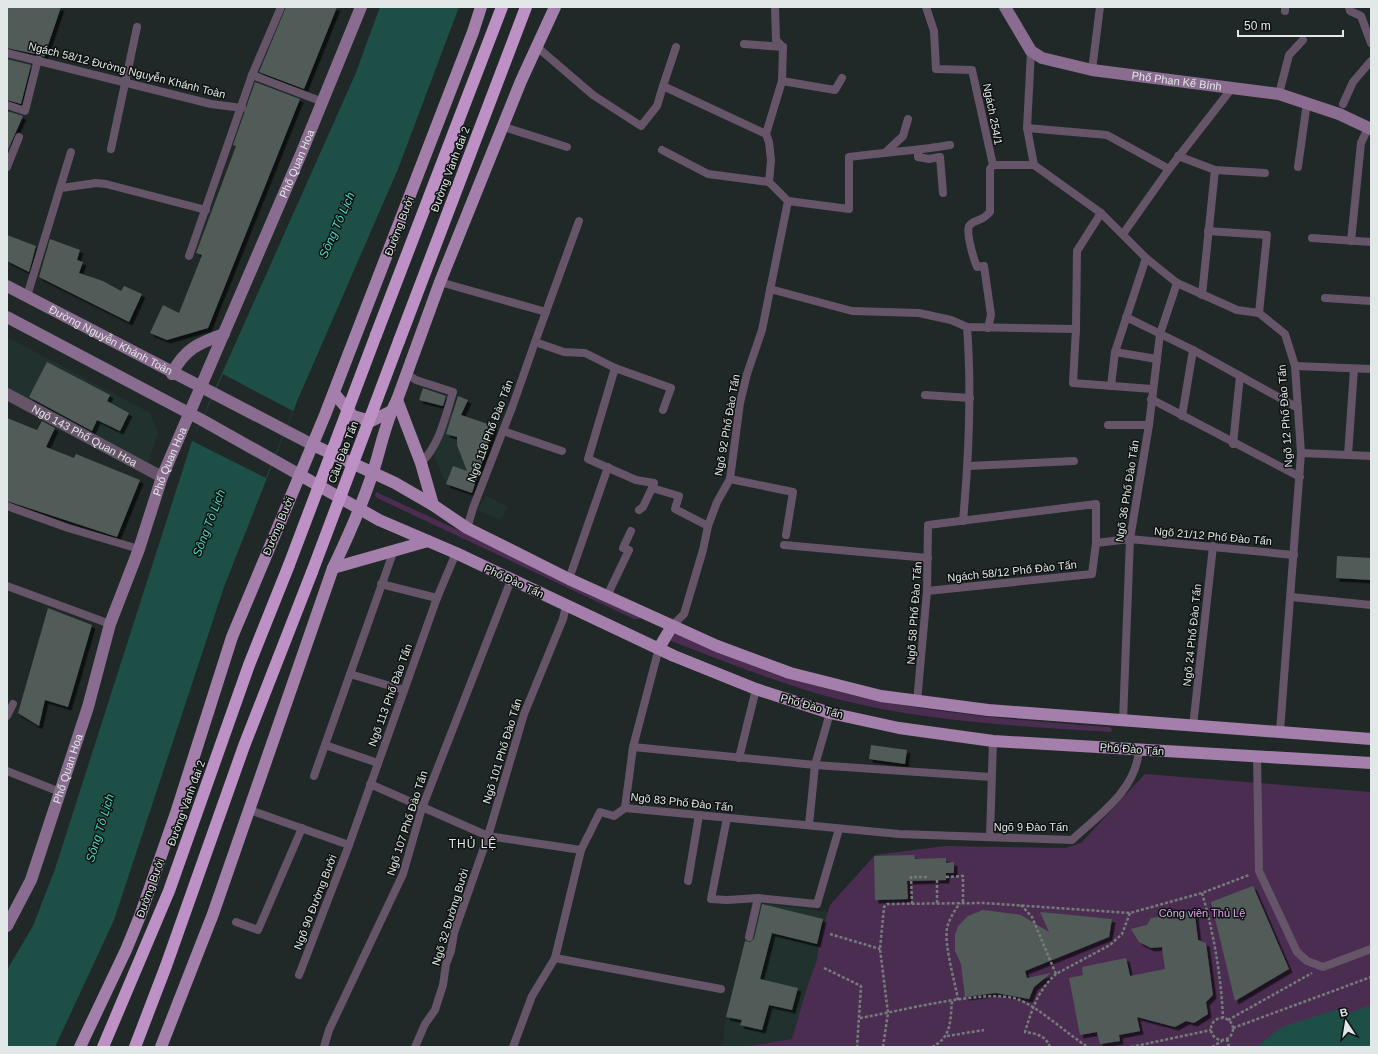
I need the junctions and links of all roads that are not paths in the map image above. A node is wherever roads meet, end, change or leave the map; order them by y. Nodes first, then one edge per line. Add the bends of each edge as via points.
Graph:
1 (281, 7) edge
2 (361, 7) edge
3 (481, 7) edge
4 (502, 7) edge
5 (526, 7) edge
6 (555, 7) edge
7 (775, 7) edge
8 (926, 7) edge
9 (1005, 7) edge
10 (1100, 7) edge
11 (1349, 7) edge
12 (137, 28) dead end
13 (1303, 40) dead end
14 (1371, 43) edge
15 (744, 44) dead end
16 (537, 47) junction
17 (676, 47) dead end
18 (783, 47) junction
19 (1031, 51) junction
20 (7, 53) edge
21 (38, 59) junction
22 (1371, 61) edge
23 (1092, 70) junction
24 (252, 75) junction
25 (842, 78) dead end
26 (782, 81) junction
27 (124, 83) junction
28 (663, 86) junction
29 (1232, 88) junction
30 (1279, 94) junction
31 (323, 102) junction
32 (1307, 102) junction
33 (1344, 104) dead end
34 (7, 105) edge
35 (242, 108) junction
36 (908, 119) dead end
37 (504, 127) junction
38 (1028, 128) junction
39 (1369, 128) edge
40 (766, 134) junction
41 (19, 137) dead end
42 (950, 145) dead end
43 (566, 147) dead end
44 (110, 149) dead end
45 (662, 150) dead end
46 (918, 151) junction
47 (71, 152) dead end
48 (886, 152) junction
49 (1178, 156) junction
50 (993, 165) junction
51 (1034, 165) junction
52 (7, 167) edge
53 (1298, 167) dead end
54 (1169, 169) junction
55 (1215, 170) junction
56 (1265, 173) dead end
57 (769, 182) junction
58 (61, 188) junction
59 (943, 193) dead end
60 (788, 201) junction
61 (206, 210) junction
62 (1101, 213) junction
63 (578, 220) dead end
64 (1208, 231) junction
65 (1123, 234) junction
66 (1312, 238) dead end
67 (1351, 241) junction
68 (1371, 242) edge
69 (189, 256) dead end
70 (1146, 258) junction
71 (440, 282) junction
72 (1177, 283) junction
73 (7, 286) edge
74 (770, 289) junction
75 (1202, 295) junction
76 (27, 296) junction
77 (1325, 298) dead end
78 (1371, 301) edge
79 (546, 312) junction
80 (1259, 314) junction
81 (7, 317) edge
82 (1126, 317) junction
83 (968, 327) junction
84 (988, 328) junction
85 (1076, 329) junction
86 (224, 334) junction
87 (1160, 334) junction
88 (376, 335) joint
89 (399, 341) joint
90 (535, 342) junction
91 (1193, 350) junction
92 (1116, 352) junction
93 (1157, 359) junction
94 (1295, 366) junction
95 (615, 368) junction
96 (1354, 369) junction
97 (1371, 369) edge
98 (172, 374) junction
99 (407, 374) junction
100 (1240, 376) junction
101 (1112, 386) junction
102 (200, 388) junction
103 (1152, 389) junction
104 (334, 392) junction
105 (7, 394) edge
106 (925, 395) dead end
107 (970, 398) junction
108 (397, 400) junction
109 (1151, 400) junction
110 (1298, 408) junction
111 (663, 410) dead end
112 (390, 412) junction
113 (189, 413) junction
114 (1182, 416) junction
115 (1108, 425) dead end
116 (1149, 425) junction
117 (503, 431) junction
118 (1233, 444) junction
119 (312, 445) junction
120 (562, 451) dead end
121 (1301, 454) junction
122 (1348, 455) junction
123 (1371, 456) edge
124 (1074, 461) dead end
125 (421, 463) junction
126 (968, 466) junction
127 (608, 467) junction
128 (373, 473) junction
129 (300, 475) junction
130 (162, 477) junction
131 (1300, 477) junction
132 (730, 479) junction
133 (652, 488) junction
134 (433, 504) junction
135 (7, 506) edge
136 (359, 509) junction
137 (639, 510) dead end
138 (963, 521) junction
139 (708, 526) junction
140 (467, 528) junction
141 (631, 531) dead end
142 (786, 535) dead end
143 (1130, 539) junction
144 (428, 541) junction
145 (1096, 543) junction
146 (784, 545) dead end
147 (1213, 546) junction
148 (139, 549) junction
149 (394, 550) junction
150 (456, 553) junction
151 (1294, 554) junction
152 (928, 558) junction
153 (289, 565) joint
154 (333, 568) junction
155 (511, 580) junction
156 (569, 580) junction
157 (381, 584) junction
158 (7, 586) edge
159 (927, 591) junction
160 (607, 596) junction
161 (1291, 597) junction
162 (437, 598) junction
163 (1371, 605) edge
164 (566, 606) junction
165 (110, 624) junction
166 (672, 626) junction
167 (659, 648) junction
168 (350, 674) junction
169 (756, 689) junction
170 (404, 690) junction
171 (917, 702) junction
172 (13, 704) dead end
173 (830, 713) junction
174 (7, 716) edge
175 (1123, 721) junction
176 (1193, 726) junction
177 (1280, 731) junction
178 (1371, 739) edge
179 (993, 741) junction
180 (325, 745) junction
181 (633, 747) junction
182 (1139, 750) junction
183 (1257, 756) junction
184 (739, 758) junction
185 (378, 763) junction
186 (1371, 763) edge
187 (815, 765) junction
188 (7, 771) edge
189 (314, 776) dead end
190 (991, 777) junction
191 (370, 784) junction
192 (60, 792) junction
193 (422, 808) junction
194 (625, 808) junction
195 (250, 810) junction
196 (699, 815) junction
197 (727, 818) junction
198 (809, 825) junction
199 (302, 828) junction
200 (839, 829) junction
201 (900, 834) joint
202 (488, 836) junction
203 (990, 837) junction
204 (349, 845) junction
205 (581, 850) junction
206 (688, 881) dead end
207 (758, 898) junction
208 (236, 922) dead end
209 (7, 926) edge
210 (749, 937) dead end
211 (1371, 949) edge
212 (555, 958) junction
213 (299, 975) dead end
214 (721, 989) dead end
215 (108, 1033) junction
216 (80, 1047) edge
217 (100, 1047) edge
218 (103, 1047) edge
219 (135, 1047) edge
220 (161, 1047) edge
221 (324, 1047) edge
222 (415, 1047) edge
223 (513, 1047) edge

1 - 24 lane
2 - 31 main road, Phố Quan Hoa
3 - 104 main road, Đường Bưởi
4 - 88 highway, Đường Vành đai 2
5 - 89 highway, Đường Vành đai 2
6 - 16 main road
7 - 18 lane via 776,40
8 - 50 lane, Ngách 254/1 via 934,31 936,69 972,70
9 - 19 main road
10 - 23 lane
11 - 14 lane via 1350,11 1361,16
12 - 27 lane
13 - 30 lane via 1289,55
15 - 18 lane
16 - 28 lane via 593,95 641,126 657,106
16 - 37 main road
17 - 28 lane
18 - 26 lane
19 - 23 main road, Phố Phan Kế Bính via 1048,59
19 - 38 lane
20 - 21 lane, Ngách 58/12 Đường Nguyễn Khánh Toàn
21 - 27 lane, Ngách 58/12 Đường Nguyễn Khánh Toàn
21 - 34 lane via 25,111
22 - 33 lane via 1353,82
23 - 29 main road, Phố Phan Kế Bính
24 - 31 lane
24 - 35 lane
25 - 26 lane via 835,90
26 - 40 lane
27 - 35 lane, Ngách 58/12 Đường Nguyễn Khánh Toàn via 211,104
27 - 44 lane
28 - 40 lane
29 - 30 main road, Phố Phan Kế Bính
29 - 49 lane
30 - 32 main road, Phố Phan Kế Bính
31 - 86 main road, Phố Quan Hoa
32 - 39 main road, Phố Phan Kế Bính
32 - 53 lane
35 - 61 lane
36 - 48 lane via 903,136
37 - 43 lane
37 - 71 main road
38 - 51 lane
38 - 54 lane via 1107,135
39 - 67 lane via 1361,143
40 - 57 lane via 771,160
41 - 52 lane
42 - 46 lane
45 - 57 lane via 708,174
46 - 48 lane
46 - 59 lane via 918,158 940,158
47 - 58 lane
48 - 60 lane via 849,157 849,209
49 - 54 lane
49 - 55 lane
50 - 51 lane
50 - 84 lane via 990,169 990,212 969,226 975,262 977,267 984,266 991,315
51 - 62 lane, Ngõ 12 Phố Đào Tấn
54 - 65 lane
55 - 56 lane
55 - 64 lane
57 - 60 lane
58 - 61 lane via 106,184
58 - 76 lane
60 - 74 lane, Ngõ 92 Phố Đào Tấn
61 - 69 lane
62 - 65 lane, Ngõ 12 Phố Đào Tấn
62 - 85 lane via 1077,251
63 - 79 lane, Ngõ 118 Phố Đào Tấn
64 - 75 lane
64 - 80 lane via 1267,235
65 - 70 lane, Ngõ 12 Phố Đào Tấn
66 - 67 lane
67 - 68 lane
70 - 72 lane, Ngõ 12 Phố Đào Tấn
70 - 82 lane
71 - 79 lane
71 - 99 main road
72 - 75 lane, Ngõ 12 Phố Đào Tấn
72 - 87 lane, Ngõ 36 Phố Đào Tấn
73 - 76 main road, Đường Nguyễn Khánh Toàn
74 - 83 lane via 852,311 919,313 951,320
74 - 132 lane, Ngõ 92 Phố Đào Tấn via 762,330 740,403
75 - 80 lane, Ngõ 12 Phố Đào Tấn via 1237,310
76 - 98 main road, Đường Nguyễn Khánh Toàn
77 - 78 lane
79 - 90 lane, Ngõ 118 Phố Đào Tấn
80 - 94 lane, Ngõ 12 Phố Đào Tấn via 1285,334
81 - 113 main road
82 - 87 lane
82 - 92 lane
83 - 84 lane
83 - 107 lane
84 - 85 lane
85 - 101 lane via 1073,383
86 - 98 main road via 186,352
86 - 102 main road, Phố Quan Hoa
87 - 91 lane
87 - 93 lane, Ngõ 36 Phố Đào Tấn
88 - 153 highway, Cầu Đào Tấn, bridge
89 - 219 highway, Cầu Đào Tấn, bridge via 244,746
90 - 95 lane via 564,352 585,353
90 - 117 lane, Ngõ 118 Phố Đào Tấn
91 - 100 lane
91 - 114 lane
92 - 93 lane
92 - 101 lane
93 - 103 lane, Ngõ 36 Phố Đào Tấn
94 - 96 lane
94 - 110 lane, Ngõ 12 Phố Đào Tấn
95 - 111 lane via 671,388
95 - 127 lane via 588,459
96 - 97 lane
96 - 122 lane
98 - 102 main road, Đường Nguyễn Khánh Toàn
99 - 108 main road
99 - 125 lane via 416,380 453,392 438,439 430,454
100 - 110 lane
100 - 118 lane
101 - 103 lane
102 - 113 main road, Phố Quan Hoa
102 - 119 main road, Đường Nguyễn Khánh Toàn
103 - 109 lane, Ngõ 36 Phố Đào Tấn
104 - 112 main road via 353,416 371,421
104 - 119 main road, Đường Bưởi
105 - 130 street, Ngõ 143 Phố Quan Hoa
106 - 107 lane
107 - 126 lane
108 - 112 main road
108 - 125 main road
109 - 114 lane
109 - 116 lane, Ngõ 36 Phố Đào Tấn
110 - 121 lane, Ngõ 12 Phố Đào Tấn
112 - 128 main road
113 - 129 main road
113 - 130 main road, Phố Quan Hoa
114 - 118 lane
115 - 116 lane
116 - 143 lane, Ngõ 36 Phố Đào Tấn
117 - 120 lane
117 - 140 lane, Ngõ 118 Phố Đào Tấn
118 - 131 lane
119 - 128 main road
119 - 129 main road, Đường Bưởi
121 - 122 lane
121 - 131 lane, Ngõ 12 Phố Đào Tấn
122 - 123 lane
124 - 126 lane
125 - 134 main road
126 - 138 lane
127 - 133 lane via 636,480 654,483
127 - 156 lane
128 - 134 main road
128 - 136 main road
129 - 136 main road, Phố Đào Tấn
129 - 216 main road, Đường Bưởi via 232,637 140,916
130 - 148 main road, Phố Quan Hoa
131 - 151 lane, Ngõ 12 Phố Đào Tấn
132 - 139 lane, Ngõ 92 Phố Đào Tấn via 717,502
132 - 142 lane via 793,492
133 - 137 lane
133 - 139 lane via 680,496 675,509
134 - 140 main road
135 - 148 lane via 68,528
136 - 144 main road, Phố Đào Tấn
136 - 154 main road
138 - 145 lane via 1096,504
138 - 152 lane, Ngõ 58 Phố Đào Tấn via 928,525
139 - 166 lane, Ngõ 92 Phố Đào Tấn via 684,614
140 - 156 main road
141 - 160 lane via 623,548 629,550
143 - 145 lane, Ngõ 21/12 Phố Đào Tấn
143 - 147 lane, Ngõ 21/12 Phố Đào Tấn
143 - 175 lane, Ngõ 36 Phố Đào Tấn
144 - 149 main road
144 - 150 main road, Phố Đào Tấn
145 - 159 lane, Ngách 58/12 Phố Đào Tấn via 1092,574
146 - 152 lane
147 - 151 lane, Ngõ 21/12 Phố Đào Tấn
147 - 176 lane, Ngõ 24 Phố Đào Tấn
148 - 165 main road, Phố Quan Hoa
149 - 154 main road
149 - 157 lane
150 - 155 main road, Phố Đào Tấn
150 - 162 lane, Ngõ 113 Phố Đào Tấn
151 - 161 lane, Ngõ 12 Phố Đào Tấn
152 - 159 lane, Ngõ 58 Phố Đào Tấn
153 - 215 highway, Đường Vành đai 2 via 249,665 169,891
154 - 195 main road
155 - 164 main road, Phố Đào Tấn
155 - 193 lane, Ngõ 107 Phố Đào Tấn
156 - 160 main road
157 - 162 lane
157 - 168 lane
158 - 165 lane
159 - 171 lane, Ngõ 58 Phố Đào Tấn
160 - 166 main road
161 - 163 lane
161 - 177 lane, Ngõ 12 Phố Đào Tấn
162 - 170 lane, Ngõ 113 Phố Đào Tấn
164 - 167 main road, Phố Đào Tấn
164 - 202 lane, Ngõ 101 Phố Đào Tấn via 524,714
165 - 192 main road, Phố Quan Hoa via 88,707
166 - 167 main road
166 - 171 main road via 749,660 790,673 881,696
167 - 169 main road, Phố Đào Tấn
167 - 181 lane, Ngõ 83 Phố Đào Tấn
168 - 170 lane
168 - 180 lane
169 - 173 main road, Phố Đào Tấn
169 - 184 lane
170 - 185 lane, Ngõ 113 Phố Đào Tấn
171 - 175 main road
172 - 174 lane
173 - 179 main road, Phố Đào Tấn via 899,728
173 - 187 lane
175 - 176 main road
176 - 177 main road
177 - 178 main road
179 - 182 main road, Phố Đào Tấn
179 - 190 lane
180 - 185 lane
180 - 189 lane
181 - 184 lane
181 - 194 lane, Ngõ 83 Phố Đào Tấn
182 - 183 main road, Phố Đào Tấn
182 - 203 lane, Ngõ 9 Đào Tấn via 1138,764 1121,795 1072,840
183 - 186 main road, Phố Đào Tấn
183 - 211 lane via 1259,871 1297,952 1307,961 1323,967
184 - 187 lane
185 - 191 lane, Ngõ 113 Phố Đào Tấn
187 - 190 lane
187 - 198 lane
188 - 192 lane
190 - 203 lane
191 - 193 lane
191 - 204 lane, Ngõ 113 Phố Đào Tấn
192 - 209 main road, Phố Quan Hoa via 31,880
193 - 202 lane
193 - 221 lane, Ngõ 107 Phố Đào Tấn via 404,874 329,1030
194 - 196 lane, Ngõ 83 Phố Đào Tấn
194 - 205 lane via 614,816 600,812
195 - 199 lane, Ngõ 90 Đường Bưởi
195 - 220 main road
196 - 197 lane, Ngõ 83 Phố Đào Tấn
196 - 206 lane
197 - 198 lane, Ngõ 83 Phố Đào Tấn
197 - 207 lane via 712,899
198 - 200 lane, Ngõ 83 Phố Đào Tấn
199 - 204 lane, Ngõ 90 Đường Bưởi
199 - 208 lane via 258,930
200 - 201 lane, Ngõ 83 Phố Đào Tấn
200 - 207 lane via 817,904
201 - 203 lane, Ngõ 9 Đào Tấn
202 - 205 lane
202 - 222 lane, Ngõ 32 Đường Bưởi via 454,933 435,1010 425,1024
204 - 213 lane, Ngõ 90 Đường Bưởi
205 - 212 lane
207 - 210 lane
212 - 214 lane
212 - 223 lane via 532,996
215 - 217 highway
215 - 218 highway, Đường Vành đai 2

